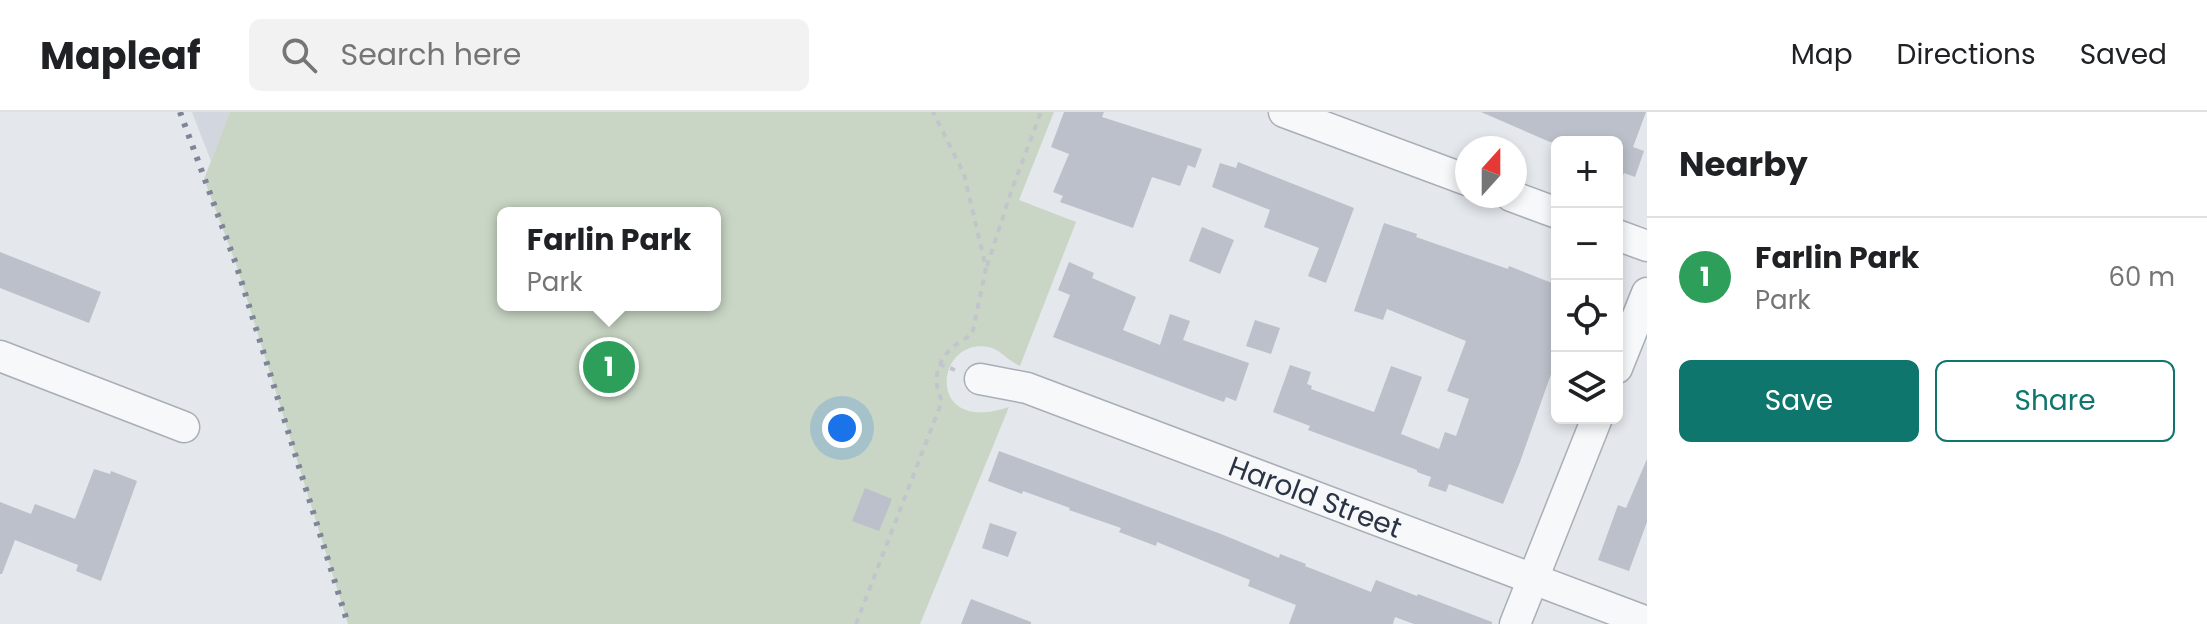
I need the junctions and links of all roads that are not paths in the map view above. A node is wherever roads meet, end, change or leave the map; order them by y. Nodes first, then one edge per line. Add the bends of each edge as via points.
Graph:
1 (1284, 112) edge
2 (1455, 176) edge
3 (1527, 202) edge
4 (1551, 211) edge
5 (1623, 237) edge
6 (1647, 246) edge
7 (1647, 293) edge
8 (1623, 353) edge
9 (0, 356) edge
10 (980, 379) dead end
11 (1595, 424) edge
12 (184, 427) dead end
13 (1532, 579) junction
14 (1647, 622) edge
15 (1515, 624) edge

1 - 2 street
3 - 4 street
5 - 6 street
7 - 8 street
9 - 12 street
10 - 13 street, Harold Street via 1027,388
11 - 13 street
13 - 14 street, Harold Street
13 - 15 street

